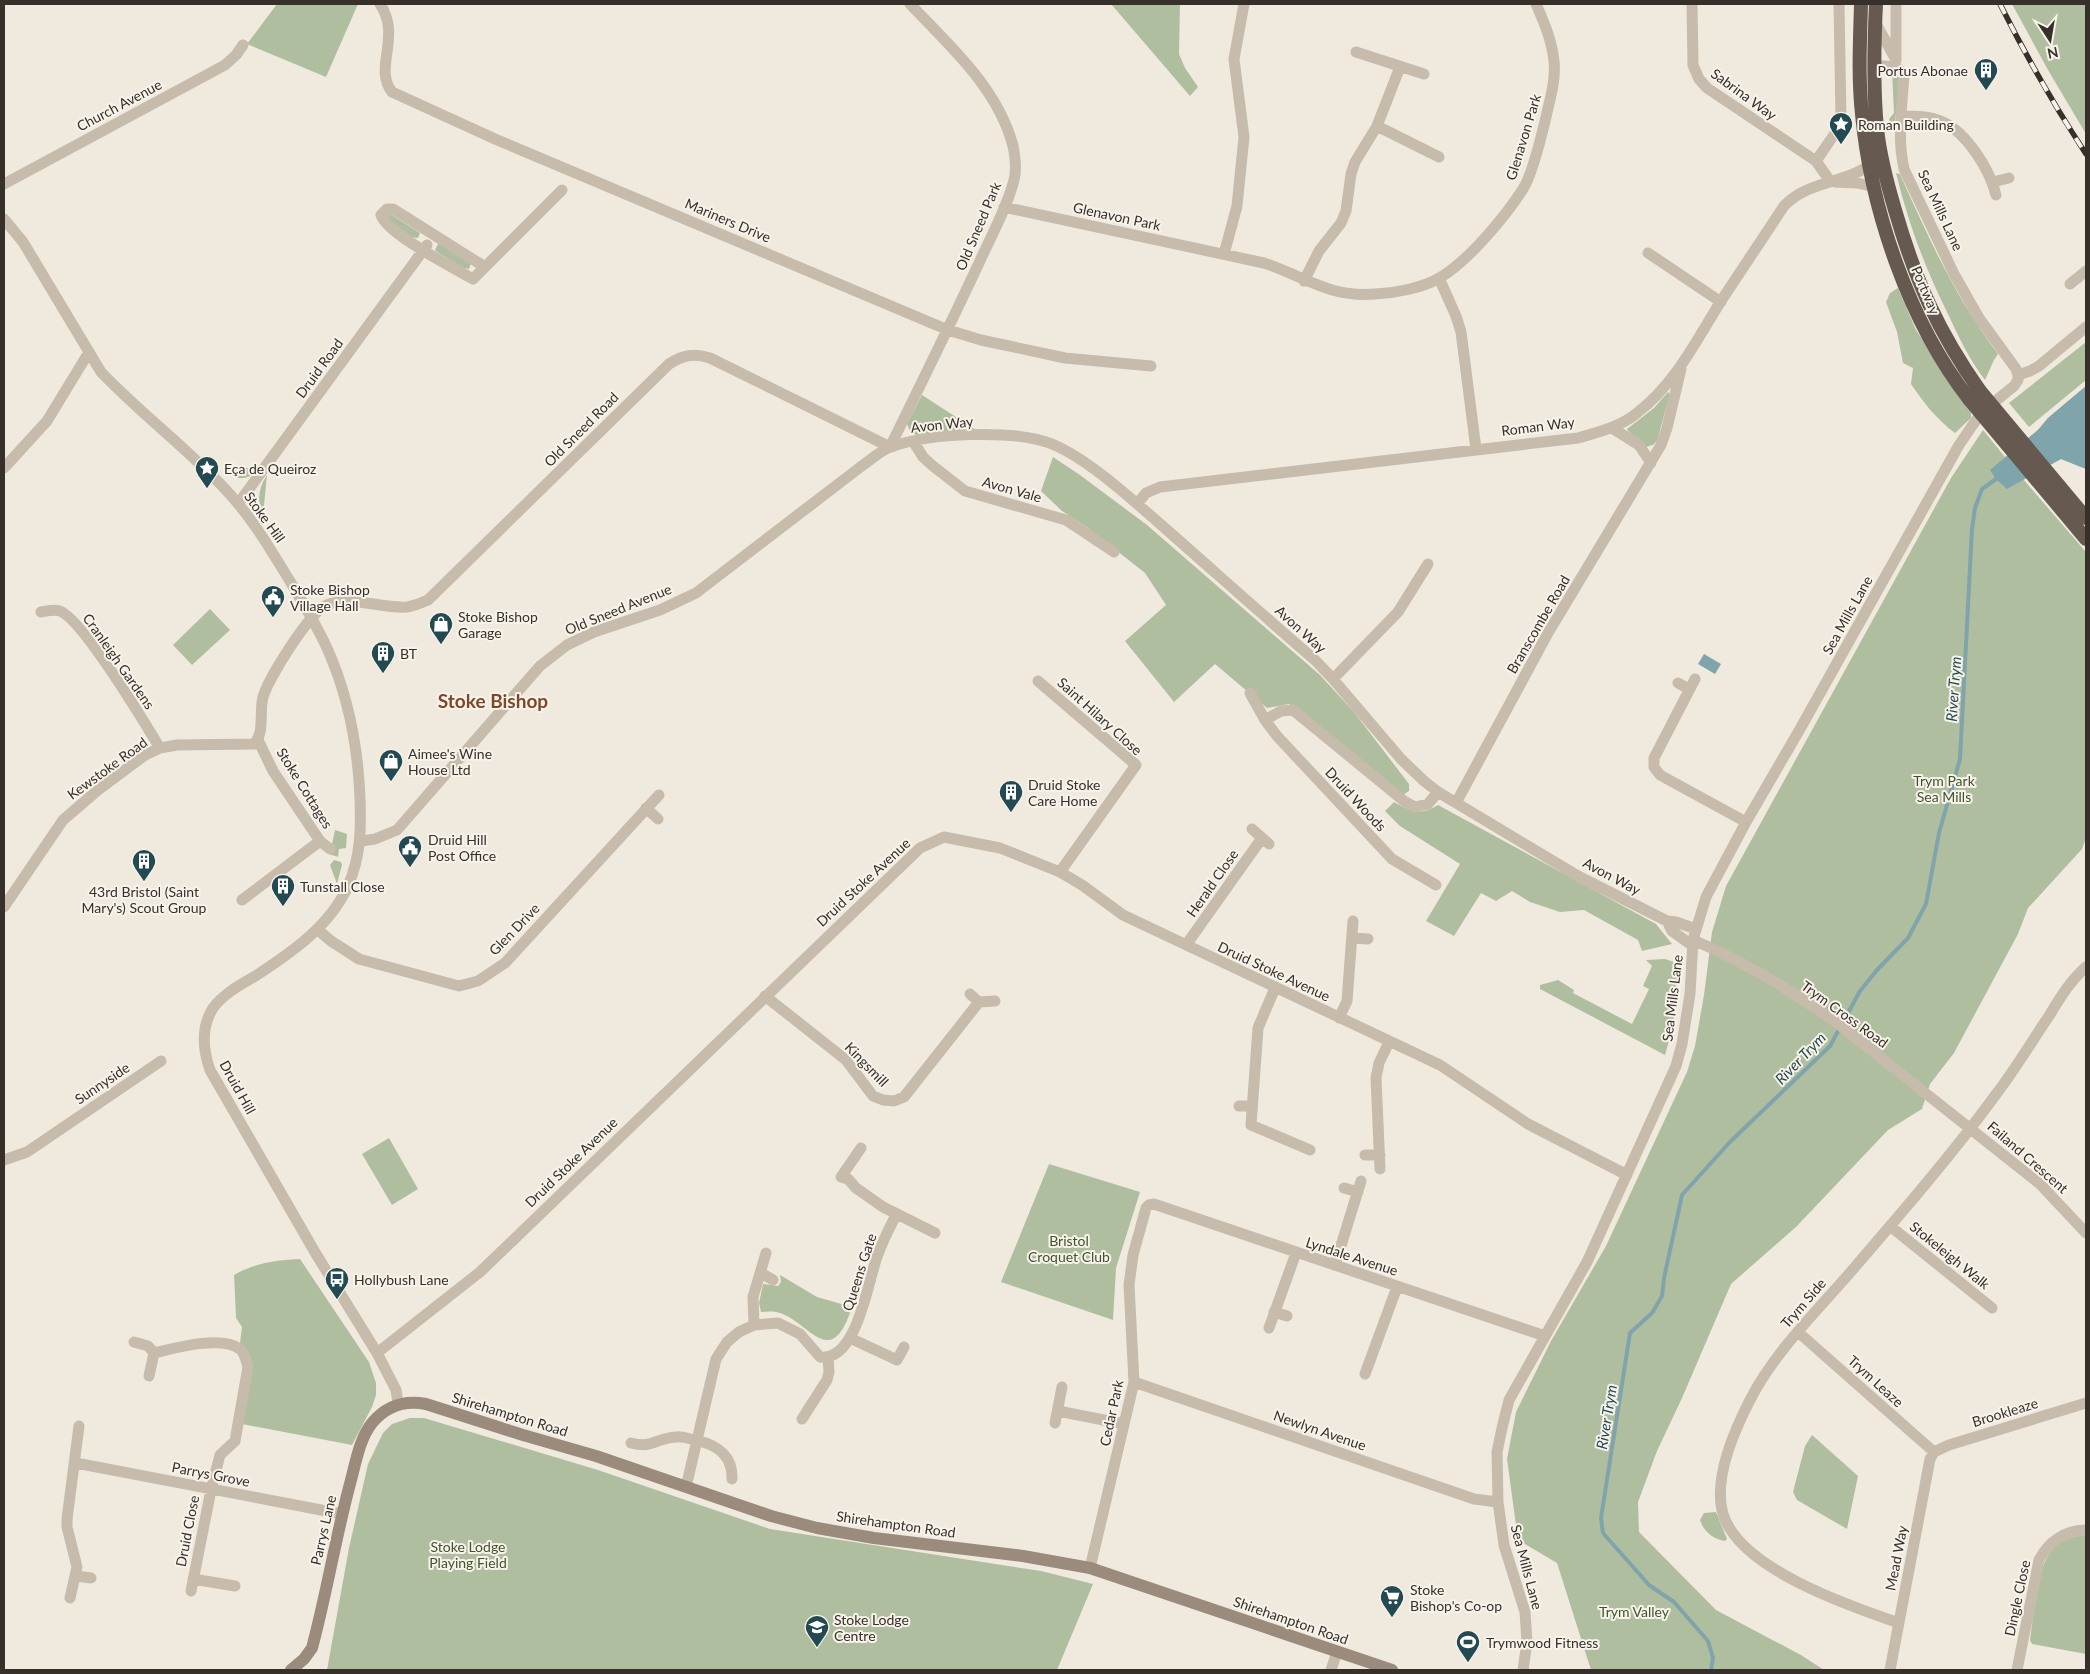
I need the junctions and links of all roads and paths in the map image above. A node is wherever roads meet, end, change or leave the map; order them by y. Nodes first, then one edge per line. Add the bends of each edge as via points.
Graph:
1 (380, 4) edge
2 (910, 4) edge
3 (1244, 4) edge
4 (1536, 4) edge
5 (1692, 4) edge
6 (1839, 4) edge
7 (1861, 4) edge
8 (1876, 4) edge
9 (1896, 4) edge
10 (1875, 21) junction
11 (243, 45) dead end
12 (1356, 52) dead end
13 (1874, 66) junction
14 (1899, 66) junction
15 (1400, 67) junction
16 (1424, 74) dead end
17 (1901, 116) junction
18 (1377, 126) junction
19 (1439, 156) dead end
20 (1816, 161) junction
21 (1870, 165) junction
22 (2009, 178) dead end
23 (1830, 181) junction
24 (1993, 182) junction
25 (4, 184) edge
26 (1875, 187) junction
27 (562, 190) dead end
28 (1996, 195) dead end
29 (1004, 207) junction
30 (4, 218) edge
31 (433, 235) junction
32 (424, 250) junction
33 (1648, 253) dead end
34 (1224, 254) junction
35 (485, 267) junction
36 (2086, 271) edge
37 (1439, 278) junction
38 (1304, 281) junction
39 (2070, 284) dead end
40 (1721, 302) junction
41 (2086, 328) edge
42 (948, 330) junction
43 (89, 352) junction
44 (1152, 366) dead end
45 (1681, 367) junction
46 (2018, 374) junction
47 (1974, 395) junction
48 (1612, 428) junction
49 (913, 441) junction
50 (890, 447) junction
51 (1476, 449) junction
52 (1651, 463) junction
53 (4, 468) edge
54 (238, 504) junction
55 (1137, 504) junction
56 (2086, 518) edge
57 (2086, 539) edge
58 (1114, 552) dead end
59 (1428, 564) dead end
60 (41, 612) dead end
61 (311, 617) junction
62 (1334, 678) junction
63 (1038, 681) dead end
64 (1678, 683) dead end
65 (1250, 693) dead end
66 (1265, 720) junction
67 (258, 740) junction
68 (160, 748) junction
69 (359, 779) joint
70 (1438, 792) junction
71 (659, 796) dead end
72 (1456, 803) junction
73 (646, 808) junction
74 (658, 819) dead end
75 (1746, 822) junction
76 (1252, 829) dead end
77 (320, 841) junction
78 (361, 841) junction
79 (330, 848) dead end
80 (1060, 872) junction
81 (1436, 884) dead end
82 (242, 900) dead end
83 (4, 907) edge
84 (1666, 921) junction
85 (1353, 922) dead end
86 (317, 929) junction
87 (1352, 938) junction
88 (1694, 938) junction
89 (1368, 939) dead end
90 (1186, 945) junction
91 (2086, 966) edge
92 (1275, 988) junction
93 (970, 994) dead end
94 (765, 996) junction
95 (995, 1001) dead end
96 (979, 1002) junction
97 (1339, 1018) junction
98 (1389, 1042) junction
99 (161, 1060) dead end
100 (1239, 1106) dead end
101 (1252, 1106) junction
102 (1970, 1127) junction
103 (861, 1148) dead end
104 (1310, 1150) dead end
105 (1364, 1155) dead end
106 (1380, 1155) junction
107 (4, 1160) edge
108 (1380, 1169) dead end
109 (1627, 1175) junction
110 (1344, 1188) dead end
111 (1149, 1205) joint
112 (896, 1215) junction
113 (1890, 1226) junction
114 (935, 1233) dead end
115 (2086, 1233) edge
116 (766, 1253) dead end
117 (1296, 1253) junction
118 (1335, 1265) junction
119 (761, 1273) junction
120 (773, 1280) dead end
121 (1397, 1287) junction
122 (1992, 1308) dead end
123 (1274, 1312) junction
124 (1286, 1316) dead end
125 (754, 1325) junction
126 (1269, 1328) dead end
127 (1798, 1332) junction
128 (1545, 1336) junction
129 (850, 1338) junction
130 (134, 1342) dead end
131 (904, 1348) dead end
132 (154, 1353) junction
133 (376, 1353) junction
134 (828, 1357) junction
135 (1372, 1358) junction
136 (1383, 1362) dead end
137 (1365, 1374) dead end
138 (149, 1376) dead end
139 (1134, 1382) junction
140 (1062, 1387) dead end
141 (398, 1403) junction
142 (2086, 1403) edge
143 (802, 1418) dead end
144 (1124, 1424) junction
145 (79, 1426) dead end
146 (697, 1440) junction
147 (630, 1443) dead end
148 (1934, 1452) junction
149 (76, 1463) junction
150 (732, 1479) dead end
151 (686, 1487) junction
152 (211, 1490) junction
153 (1498, 1502) junction
154 (342, 1514) junction
155 (2086, 1530) edge
156 (1090, 1568) junction
157 (76, 1576) junction
158 (91, 1578) dead end
159 (193, 1579) junction
160 (235, 1586) dead end
161 (192, 1591) dead end
162 (70, 1598) dead end
163 (1899, 1623) junction
164 (1337, 1652) junction
165 (291, 1670) edge
166 (1331, 1670) edge
167 (1392, 1670) edge
168 (1523, 1670) edge
169 (1890, 1670) edge
170 (2017, 1670) edge

1 - 42 street, Mariners Drive via 390,29 384,75 392,92 495,139
2 - 29 street, Old Sneed Park via 977,75 1006,124 1013,146 1015,178
3 - 34 street via 1234,60 1244,137 1237,206
4 - 37 street, Glenavon Park via 1549,32 1554,62 1552,90 1542,133 1524,188 1483,241
5 - 20 street, Sabrina Way via 1693,65 1699,79 1707,88
6 - 20 street via 1841,120
7 - 21 highway, Portway via 1859,78
8 - 10 highway, Portway
9 - 14 street, Sea Mills Lane
10 - 13 highway, Portway
10 - 14 street
11 - 25 street, Church Avenue via 236,56 224,65
12 - 15 street
13 - 14 street
13 - 47 highway, Portway via 1877,130 1884,174 1906,249 1929,307
14 - 17 street, Sea Mills Lane via 1904,76
15 - 16 street
15 - 18 street
17 - 24 street via 1933,118 1953,128 1974,151
17 - 46 street, Sea Mills Lane via 1899,130 1904,169 1954,274 1979,318
18 - 19 street
18 - 38 street via 1355,162 1344,217 1319,251
20 - 23 street, Sabrina Way
21 - 23 street, Roman Way
21 - 26 highway, Portway
22 - 24 street
23 - 26 street, Roman Way
23 - 40 street, Roman Way via 1792,197
24 - 28 street
26 - 47 highway, Portway via 1892,251 1918,314 1940,358
27 - 35 street
29 - 34 street, Glenavon Park
29 - 42 street, Old Sneed Park
30 - 43 street, Stoke Hill via 23,242
31 - 32 street, Druid Road
31 - 32 street via 393,209 387,209 381,216 386,225
31 - 35 street
32 - 35 street via 474,279
32 - 54 street, Druid Road
33 - 40 street
34 - 38 street, Glenavon Park via 1280,268
36 - 39 street
37 - 38 street, Glenavon Park via 1418,286 1374,294 1341,293
37 - 51 street via 1461,332
40 - 45 street, Roman Way
41 - 46 street via 2039,366
42 - 44 street, Mariners Drive via 1065,358
42 - 50 street, Old Sneed Park
43 - 53 street via 47,420
43 - 54 street, Stoke Hill via 118,389 190,453
45 - 48 street, Roman Way via 1637,414
45 - 52 street, Branscombe Road via 1667,428
46 - 75 street, Sea Mills Lane via 2014,386 1981,413 1959,444
47 - 56 highway, Portway, bridge
47 - 57 highway, Portway, bridge
48 - 51 street, Roman Way via 1578,438
48 - 52 street via 1639,445
49 - 50 street, Avon Way
49 - 55 street, Avon Way via 988,434 1013,434 1040,440 1083,461
49 - 58 street, Avon Vale via 932,466 964,491 1066,520
50 - 61 street, Old Sneed Road via 710,358 700,355 680,357 669,364 428,600 406,607 341,602 322,607
50 - 78 street, Old Sneed Avenue via 696,593 567,645 540,666 397,830
51 - 55 street, Roman Way via 1160,487 1146,493
52 - 72 street, Branscombe Road via 1548,633
54 - 61 street, Stoke Hill via 271,550
55 - 62 street, Avon Way
59 - 62 street via 1398,612
60 - 68 street, Cranleigh Gardens via 60,611 76,623
61 - 67 street via 267,685 261,706
61 - 69 street, Stoke Hill via 328,650 347,704
62 - 70 street, Avon Way via 1400,759
63 - 80 street, Saint Hilary Close via 1136,765
64 - 75 street via 1692,684 1654,758 1654,767 1660,775
65 - 66 street, Druid Woods
66 - 70 street, Druid Woods via 1280,711 1293,710 1415,807 1428,804
66 - 81 street, Druid Woods via 1392,859
67 - 68 street, Kewstoke Road via 247,746 176,745
67 - 77 street, Stoke Cottages via 273,771
68 - 83 street, Kewstoke Road via 122,772 63,820
69 - 78 street, Druid Hill
70 - 72 street, Avon Way
71 - 73 street, Glen Drive
72 - 84 street, Avon Way via 1578,876
73 - 74 street
73 - 86 street, Glen Drive via 505,962 478,981 459,986 359,959
75 - 88 street, Sea Mills Lane via 1706,898
76 - 90 street, Herald Close via 1266,841
77 - 79 street, Stoke Cottages
77 - 82 street
78 - 86 street, Druid Hill via 348,886
80 - 90 street, Druid Stoke Avenue via 1123,915
80 - 94 street, Druid Stoke Avenue via 1000,848 944,837 932,840
84 - 88 street, Avon Way via 1676,922
84 - 88 street, Avon Way via 1672,931
85 - 87 street
86 - 133 street, Druid Hill via 284,957 219,1001 205,1028 205,1056 307,1239
87 - 89 street
87 - 97 street via 1347,1000
88 - 102 street, Trym Cross Road via 1728,954 1813,1006
88 - 109 street, Sea Mills Lane via 1682,1044 1667,1087
90 - 92 street, Druid Stoke Avenue
91 - 102 street, Trym Side via 2070,982 1998,1093
92 - 97 street, Druid Stoke Avenue
92 - 101 street via 1258,1028
93 - 96 street
94 - 96 street, Kingsmill via 846,1060 873,1096 894,1101 904,1097
94 - 133 street, Druid Stoke Avenue via 480,1272
95 - 96 street
97 - 98 street, Druid Stoke Avenue
98 - 106 street via 1376,1078
98 - 109 street, Druid Stoke Avenue via 1440,1065 1528,1124
99 - 107 street, Sunnyside via 27,1152
100 - 101 street
101 - 104 street via 1251,1125
102 - 113 street, Trym Side
102 - 115 street, Failand Crescent via 2040,1184
103 - 112 street via 841,1177
105 - 106 street
106 - 108 street
109 - 128 street, Sea Mills Lane via 1587,1262
110 - 118 street via 1360,1187
111 - 117 street, Lyndale Avenue via 1154,1204
111 - 139 street, Cedar Park via 1133,1255 1129,1285
112 - 114 street
112 - 129 street, Queens Gate via 877,1258
113 - 122 street, Stokeleigh Walk
113 - 127 street, Trym Side
116 - 119 street
117 - 118 street, Lyndale Avenue
117 - 123 street
118 - 121 street, Lyndale Avenue
119 - 120 street
119 - 125 street via 754,1297
121 - 128 street, Lyndale Avenue
121 - 135 street
123 - 124 street
123 - 126 street
125 - 134 street via 778,1322 800,1334 817,1355
125 - 146 street via 726,1342 716,1359
127 - 148 street, Trym Leaze
127 - 163 street, Trym Side via 1750,1400 1730,1448 1721,1485 1723,1514 1734,1537 1804,1587
128 - 153 street, Sea Mills Lane via 1509,1400 1497,1452
129 - 131 street via 897,1360
129 - 134 street, Queens Gate
130 - 132 street via 148,1346
132 - 138 street
132 - 152 street, Druid Close via 198,1342 228,1345 240,1349 246,1357 248,1367 234,1441 220,1455
133 - 141 street, Druid Hill via 396,1390
134 - 143 street via 827,1380
135 - 136 street
135 - 137 street
139 - 144 street, Cedar Park
139 - 153 street, Newlyn Avenue via 1474,1499
140 - 144 street via 1056,1417
141 - 151 main road, Shirehampton Road via 426,1404
141 - 154 main road, Parrys Lane via 372,1422 364,1437
142 - 148 street, Brookleaze
144 - 156 street, Cedar Park
145 - 149 street
146 - 147 street via 679,1436 643,1447
146 - 150 street via 721,1450 729,1461
146 - 151 street
148 - 163 street, Mead Way via 1930,1459
149 - 152 street, Parrys Grove
149 - 157 street via 67,1519
151 - 156 main road, Shirehampton Road via 817,1528
152 - 154 street, Parrys Grove
152 - 159 street, Druid Close
153 - 168 street, Sea Mills Lane via 1504,1545 1524,1612 1527,1642
154 - 165 main road, Parrys Lane via 312,1648
155 - 170 street, Dingle Close via 2066,1534 2053,1541 2039,1560
156 - 164 main road, Shirehampton Road
157 - 158 street
157 - 162 street
159 - 160 street, Druid Close
159 - 161 street, Druid Close
163 - 169 street, Mead Way
164 - 166 street
164 - 167 main road, Shirehampton Road

